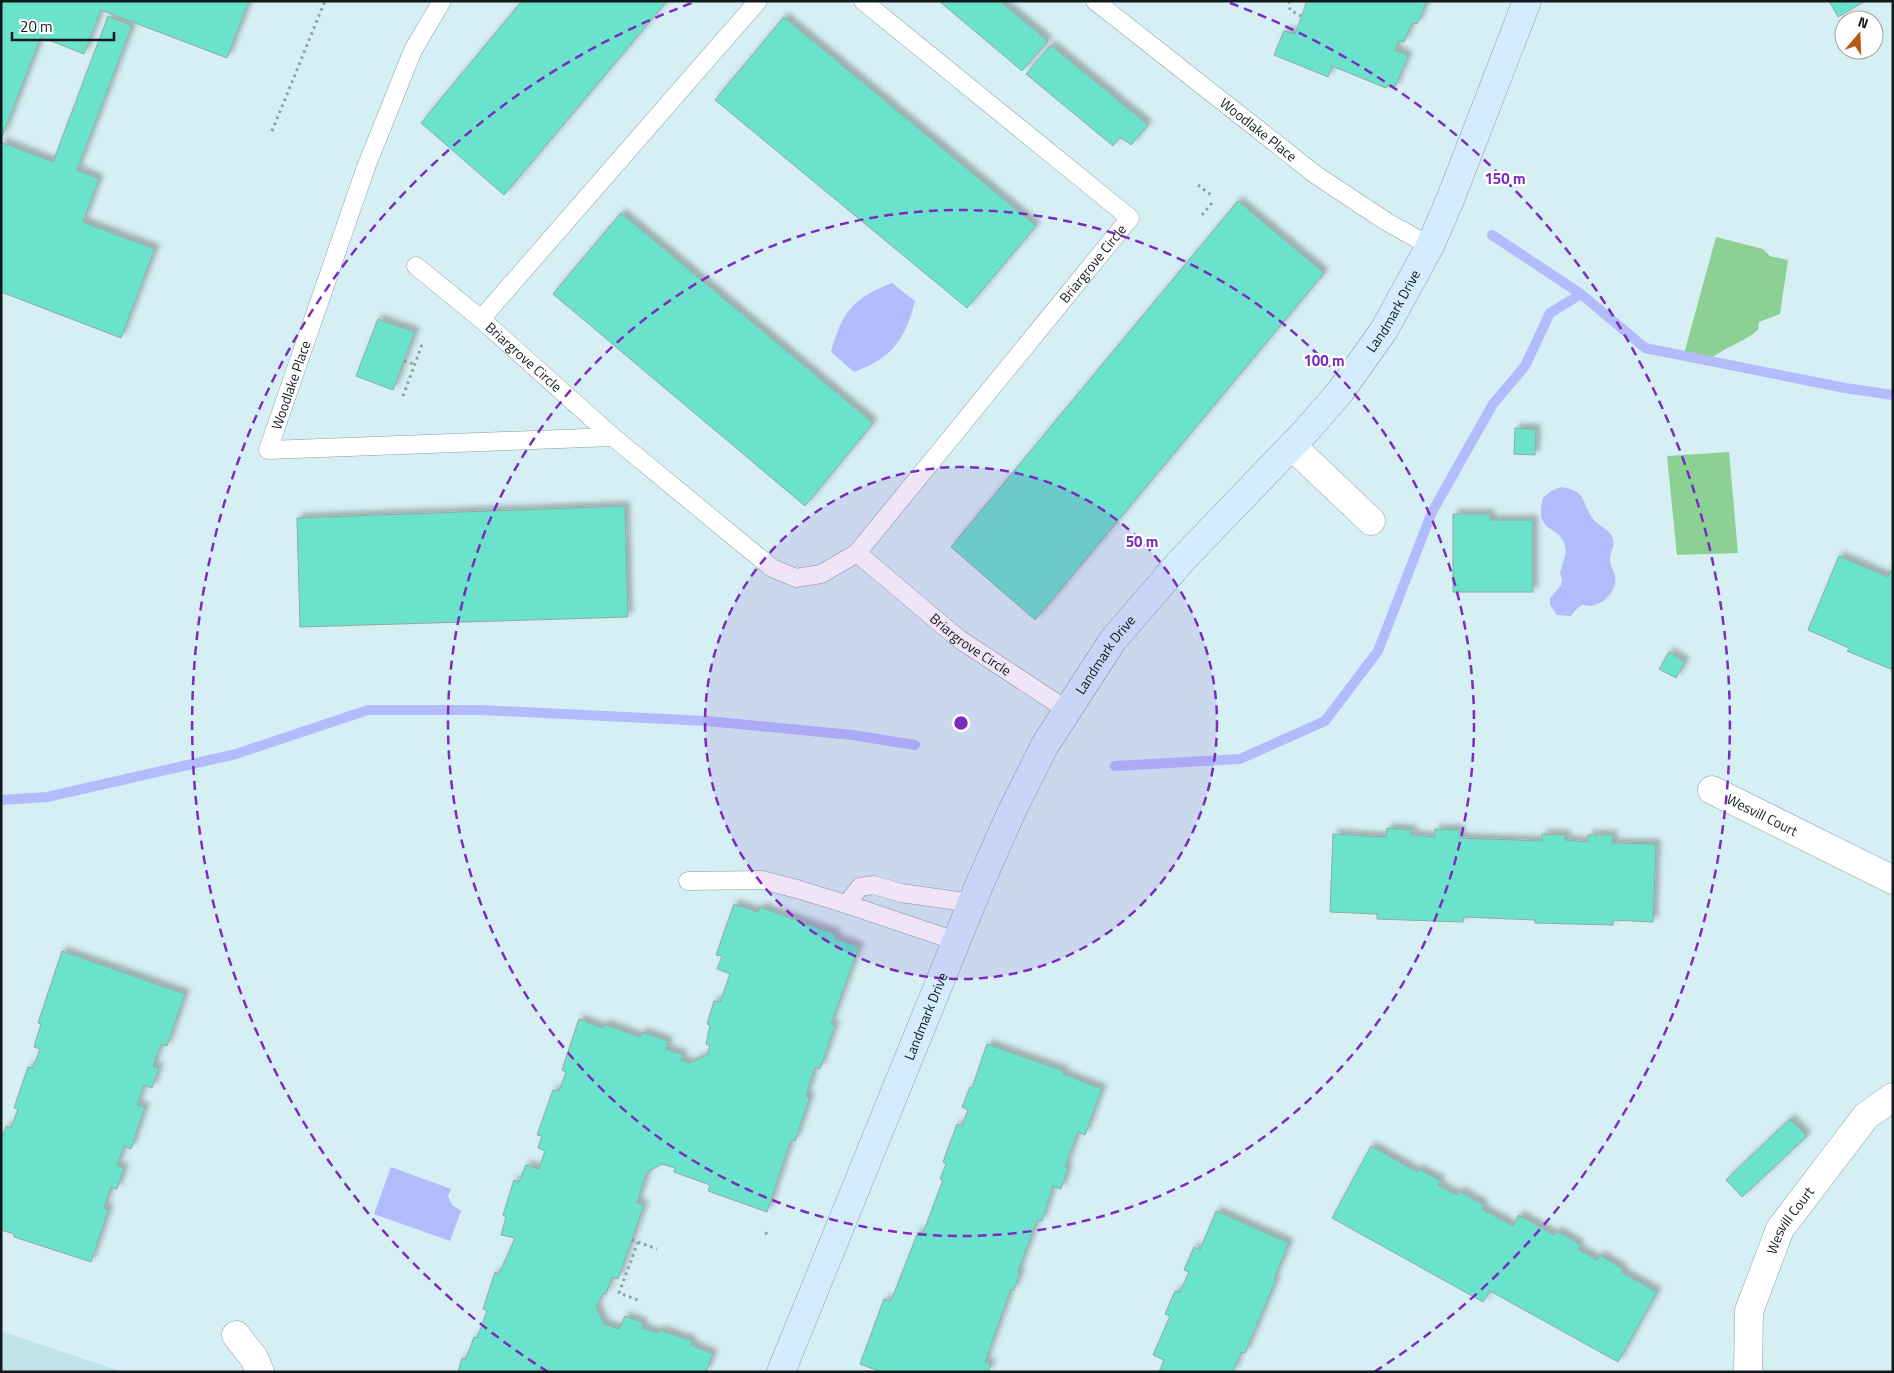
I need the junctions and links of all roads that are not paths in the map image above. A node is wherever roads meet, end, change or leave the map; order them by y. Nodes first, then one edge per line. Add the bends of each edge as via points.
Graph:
1 (442, 1) edge
2 (758, 1) edge
3 (864, 1) edge
4 (1095, 1) edge
5 (1528, 1) edge
6 (1430, 246) junction
7 (416, 266) dead end
8 (481, 319) junction
9 (613, 437) junction
10 (1292, 446) junction
11 (1371, 522) dead end
12 (857, 553) junction
13 (1067, 710) junction
14 (1712, 790) dead end
15 (1893, 880) edge
16 (688, 881) dead end
17 (972, 903) junction
18 (849, 905) junction
19 (956, 941) junction
20 (1893, 1097) edge
21 (236, 1335) dead end
22 (260, 1372) edge
23 (781, 1372) edge
24 (1748, 1372) edge

1 - 9 lane, Woodlake Place via 413,50 366,168 268,450
2 - 8 lane, Briargrove Circle
3 - 12 lane, Briargrove Circle via 1130,218
4 - 6 lane, Woodlake Place via 1316,175
5 - 6 street, Landmark Drive
6 - 10 street, Landmark Drive via 1384,330 1363,361
7 - 8 lane
8 - 9 lane, Briargrove Circle
9 - 12 lane, Briargrove Circle via 772,568 796,578 821,574
10 - 11 street
10 - 13 street, Landmark Drive via 1182,559 1113,640
12 - 13 lane, Briargrove Circle via 959,640
13 - 17 street, Landmark Drive via 1044,745
14 - 15 street, Wesvill Court
16 - 18 lane via 762,880
17 - 18 lane via 901,893 874,885 860,887
17 - 19 street, Landmark Drive
18 - 19 lane
19 - 23 street, Landmark Drive
20 - 24 street, Wesvill Court via 1866,1116 1780,1229 1748,1311
21 - 22 street via 254,1358

